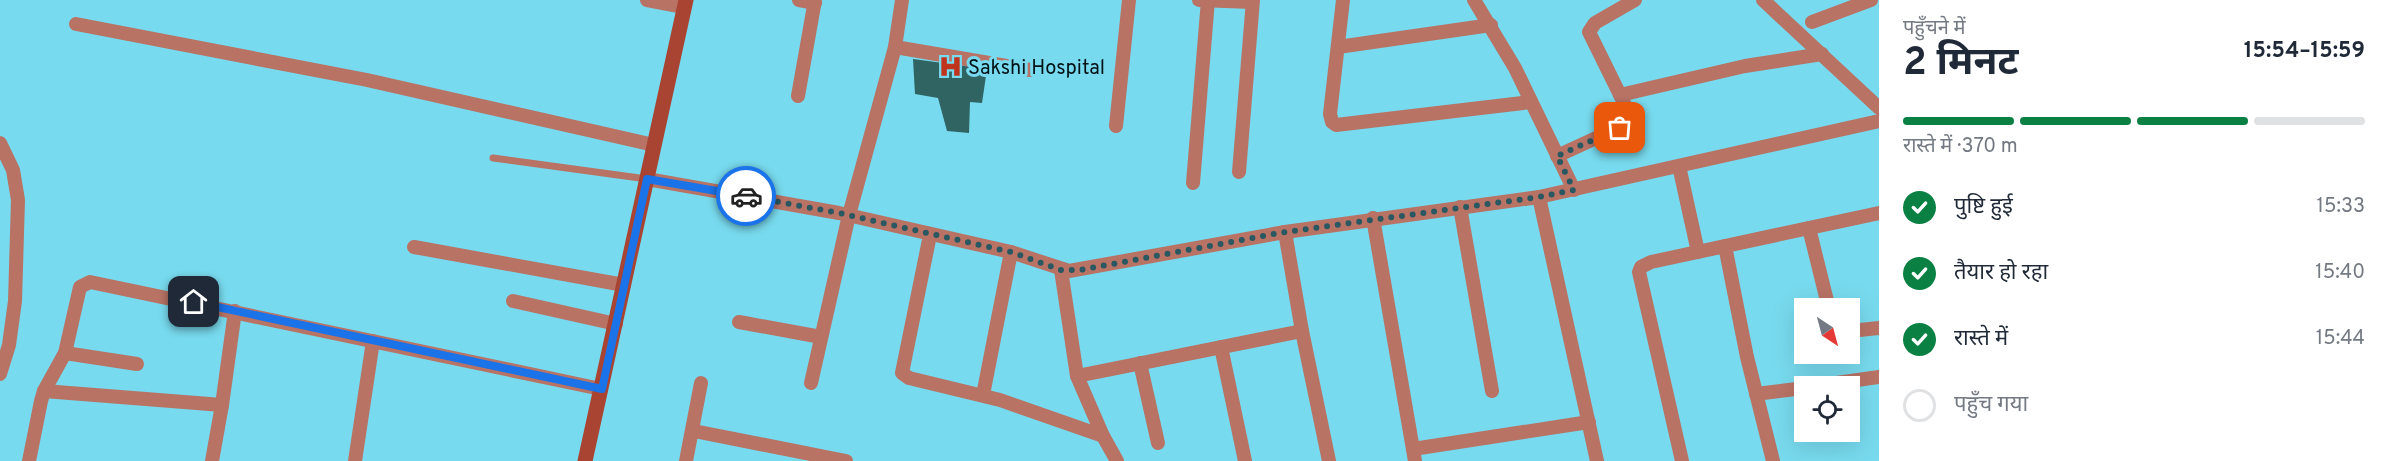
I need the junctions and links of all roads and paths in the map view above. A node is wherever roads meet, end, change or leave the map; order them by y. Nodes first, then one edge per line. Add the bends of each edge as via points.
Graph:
1 (647, 0) edge
2 (799, 0) edge
3 (902, 0) edge
4 (1129, 0) edge
5 (1205, 0) edge
6 (1343, 0) edge
7 (1474, 0) edge
8 (1635, 0) edge
9 (1763, 0) edge
10 (1871, 0) edge
11 (815, 1) edge
12 (1253, 1) edge
13 (685, 4) edge
14 (1812, 22) dead end
15 (76, 24) dead end
16 (1491, 26) junction
17 (895, 47) junction
18 (1338, 47) junction
19 (1822, 54) junction
20 (1030, 70) dead end
21 (1620, 95) junction
22 (798, 96) dead end
23 (1531, 102) junction
24 (1879, 108) edge
25 (1879, 121) edge
26 (1116, 126) dead end
27 (0, 143) edge
28 (654, 145) junction
29 (1557, 156) junction
30 (493, 158) dead end
31 (1679, 166) junction
32 (1239, 172) dead end
33 (647, 179) junction
34 (1193, 183) dead end
35 (1574, 190) junction
36 (1539, 197) junction
37 (1460, 207) junction
38 (1879, 213) edge
39 (849, 215) junction
40 (1373, 218) junction
41 (1809, 228) junction
42 (1285, 232) junction
43 (930, 235) junction
44 (1725, 246) junction
45 (414, 247) dead end
46 (1011, 252) junction
47 (1698, 252) junction
48 (1061, 270) junction
49 (624, 285) junction
50 (1825, 298) edge
51 (513, 301) dead end
52 (235, 311) junction
53 (739, 322) dead end
54 (616, 324) junction
55 (1879, 328) edge
56 (1860, 330) edge
57 (1302, 331) junction
58 (821, 338) junction
59 (374, 341) junction
60 (1221, 347) junction
61 (65, 353) junction
62 (1140, 363) junction
63 (137, 364) dead end
64 (0, 374) edge
65 (1077, 376) junction
66 (1879, 377) edge
67 (1860, 380) edge
68 (701, 383) dead end
69 (811, 383) dead end
70 (602, 389) junction
71 (1794, 389) edge
72 (1492, 390) dead end
73 (44, 391) junction
74 (1756, 394) junction
75 (983, 395) junction
76 (222, 405) junction
77 (1589, 422) junction
78 (694, 431) junction
79 (1102, 436) junction
80 (1158, 443) dead end
81 (1414, 455) edge
82 (28, 461) edge
83 (212, 461) edge
84 (355, 461) edge
85 (585, 461) edge
86 (686, 461) edge
87 (846, 461) edge
88 (1117, 461) edge
89 (1245, 461) edge
90 (1329, 461) edge
91 (1598, 461) edge
92 (1682, 461) edge
93 (1773, 461) edge

1 - 13 street
2 - 11 street
3 - 17 street
4 - 26 street
5 - 12 street
5 - 34 street
6 - 18 street
7 - 16 street
8 - 21 street via 1595,23 1589,32
9 - 19 street
10 - 14 street
11 - 22 street
12 - 32 street
13 - 28 main road
15 - 28 street via 367,80
16 - 18 street
16 - 23 street
17 - 20 street
17 - 39 street
18 - 23 street via 1330,114 1336,125
19 - 21 street via 1745,66
19 - 24 street
21 - 29 street via 1627,116 1620,128
23 - 29 street
25 - 31 street
27 - 64 street via 13,170 18,201 15,301
28 - 33 main road
29 - 35 street
30 - 33 lane
31 - 35 street
31 - 47 street
33 - 39 street
33 - 49 main road
35 - 36 street
36 - 37 street
36 - 77 street
37 - 40 street
37 - 72 street
38 - 41 street
39 - 43 street
39 - 58 street
40 - 42 street
40 - 81 street
41 - 44 street
41 - 50 street
42 - 48 street via 1080,270
42 - 57 street
43 - 46 street
43 - 75 street via 902,373
44 - 47 street
44 - 74 street
45 - 49 street
46 - 48 street
46 - 75 street
47 - 92 street via 1646,264 1640,272
48 - 65 street
49 - 54 main road
51 - 54 street
52 - 59 street
52 - 61 street via 85,283 80,287
52 - 76 street
53 - 58 street
54 - 70 main road
55 - 56 street
57 - 60 street
57 - 90 street
58 - 69 street
59 - 70 street
59 - 84 street
60 - 62 street
60 - 89 street
61 - 63 street
61 - 73 street
62 - 65 street
62 - 80 street
65 - 79 street
66 - 67 street
68 - 78 street
70 - 85 main road
71 - 74 street
73 - 76 street
73 - 82 street
74 - 93 street
75 - 79 street
76 - 83 street
77 - 81 street
77 - 91 street
78 - 86 street
78 - 87 street
79 - 88 street

